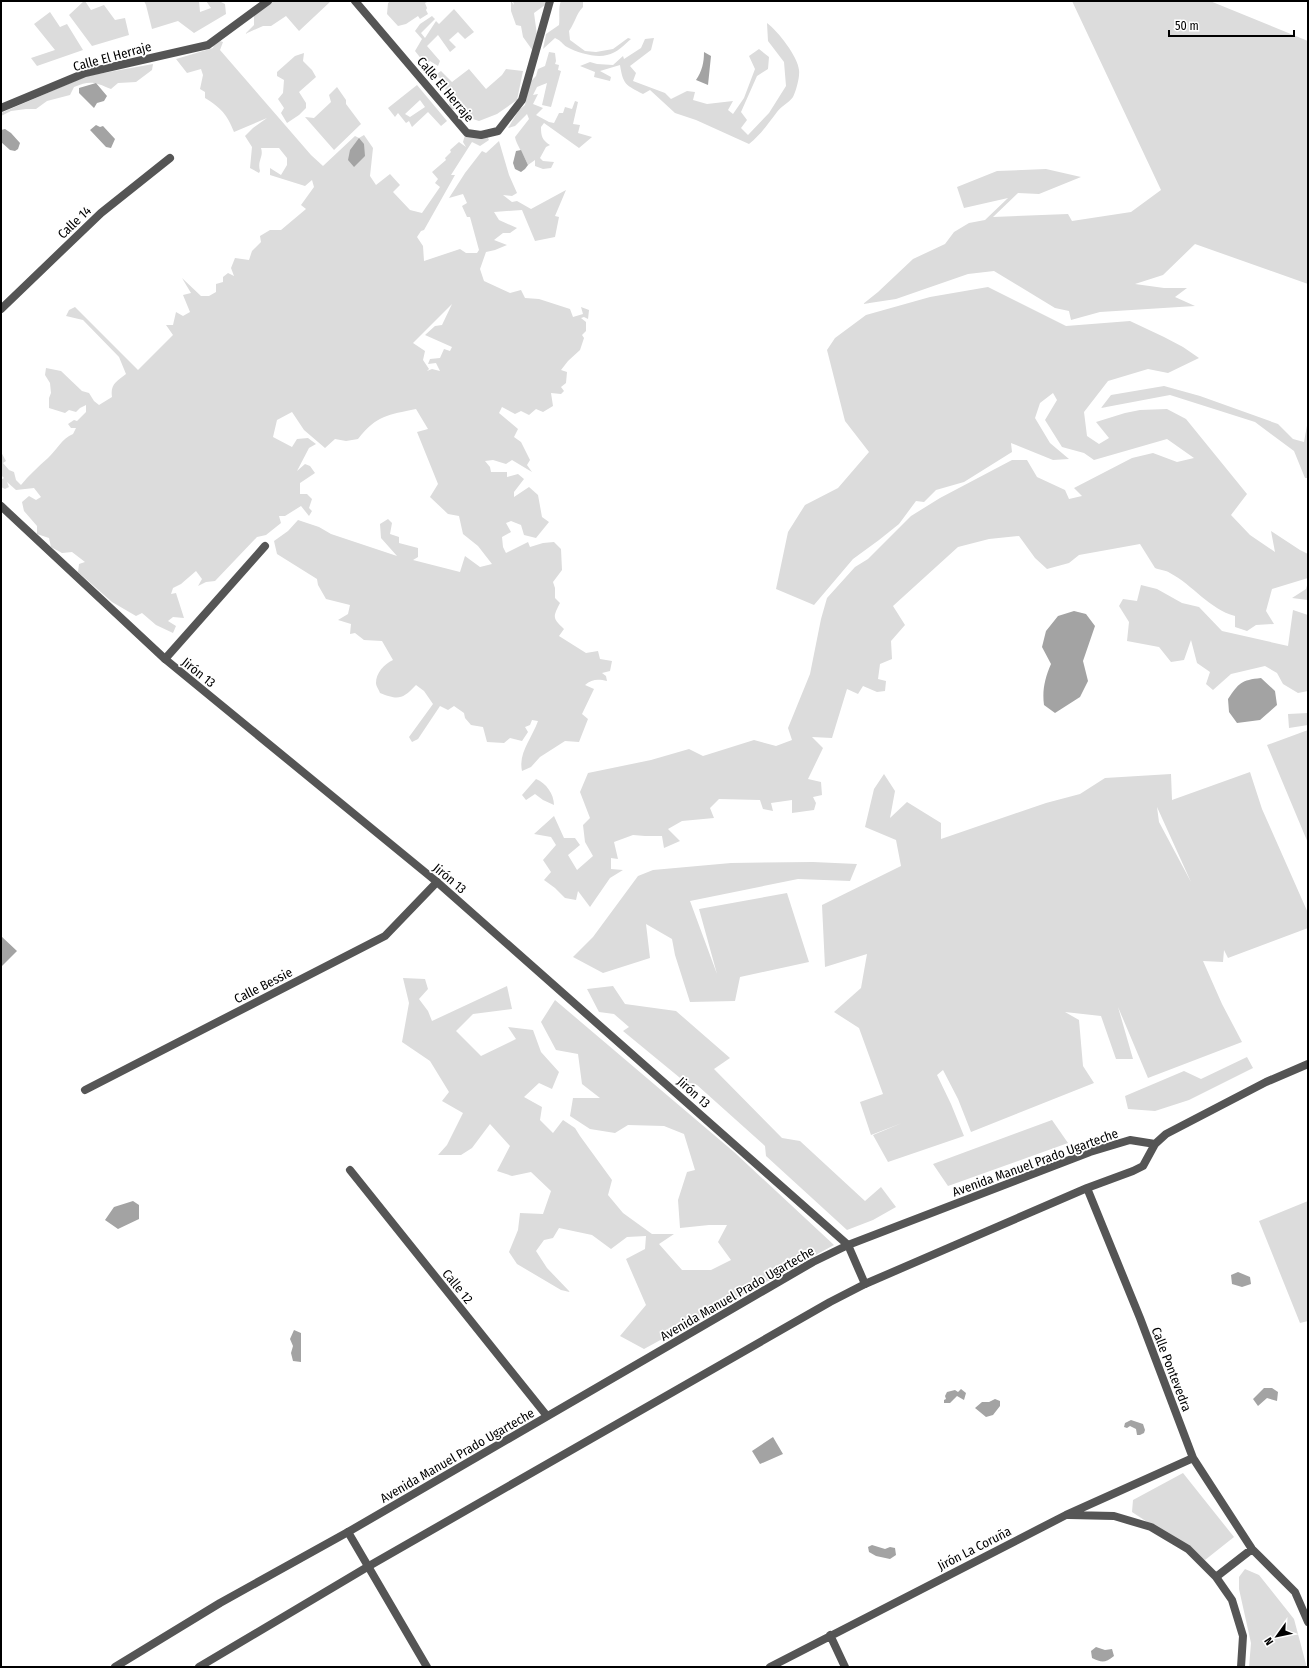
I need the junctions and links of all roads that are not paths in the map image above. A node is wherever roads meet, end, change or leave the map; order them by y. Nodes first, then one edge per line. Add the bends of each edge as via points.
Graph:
1 (268, 1) edge
2 (355, 1) edge
3 (550, 1) edge
4 (1, 108) edge
5 (170, 158) dead end
6 (1, 309) edge
7 (1, 506) edge
8 (265, 546) dead end
9 (165, 660) junction
10 (437, 882) junction
11 (1308, 1064) edge
12 (85, 1090) dead end
13 (1155, 1144) junction
14 (350, 1170) dead end
15 (1086, 1188) junction
16 (848, 1245) junction
17 (865, 1284) junction
18 (547, 1416) junction
19 (1193, 1458) junction
20 (1066, 1515) junction
21 (348, 1532) junction
22 (1252, 1548) junction
23 (369, 1566) junction
24 (1216, 1576) junction
25 (1308, 1622) edge
26 (830, 1635) junction
27 (115, 1667) edge
28 (199, 1667) edge
29 (427, 1667) edge
30 (770, 1667) edge
31 (845, 1667) edge
32 (1241, 1667) edge

1 - 4 street, Calle El Herraje via 208,45 85,73
2 - 3 street, Calle El Herraje via 467,133 481,135 498,131 522,100
5 - 6 street, Calle 14 via 101,213
7 - 9 street, Jirón 13
8 - 9 street
9 - 10 street, Jirón 13
10 - 12 street, Calle Bessie via 385,936
10 - 16 street, Jirón 13
11 - 13 street via 1266,1082 1166,1134
13 - 15 street via 1143,1166
13 - 16 street, Avenida Manuel Prado Ugarteche via 1130,1140 1090,1152
14 - 18 street, Calle 12
15 - 17 street
15 - 19 street, Calle Pontevedra via 1140,1318
16 - 17 street, Jirón 13
16 - 18 street, Avenida Manuel Prado Ugarteche via 813,1262
17 - 23 street
18 - 21 street, Avenida Manuel Prado Ugarteche
19 - 20 street, Jirón La Coruña
19 - 22 street, Calle Pontevedra
20 - 24 street via 1114,1516 1151,1527 1188,1549
20 - 26 street, Jirón La Coruña
21 - 23 street
21 - 27 street, Avenida Manuel Prado Ugarteche via 220,1603
22 - 24 street
22 - 25 street, Calle Pontevedra via 1295,1592
23 - 28 street
23 - 29 street
24 - 32 street via 1232,1600 1243,1636
26 - 30 street, Jirón La Coruña
26 - 31 street

